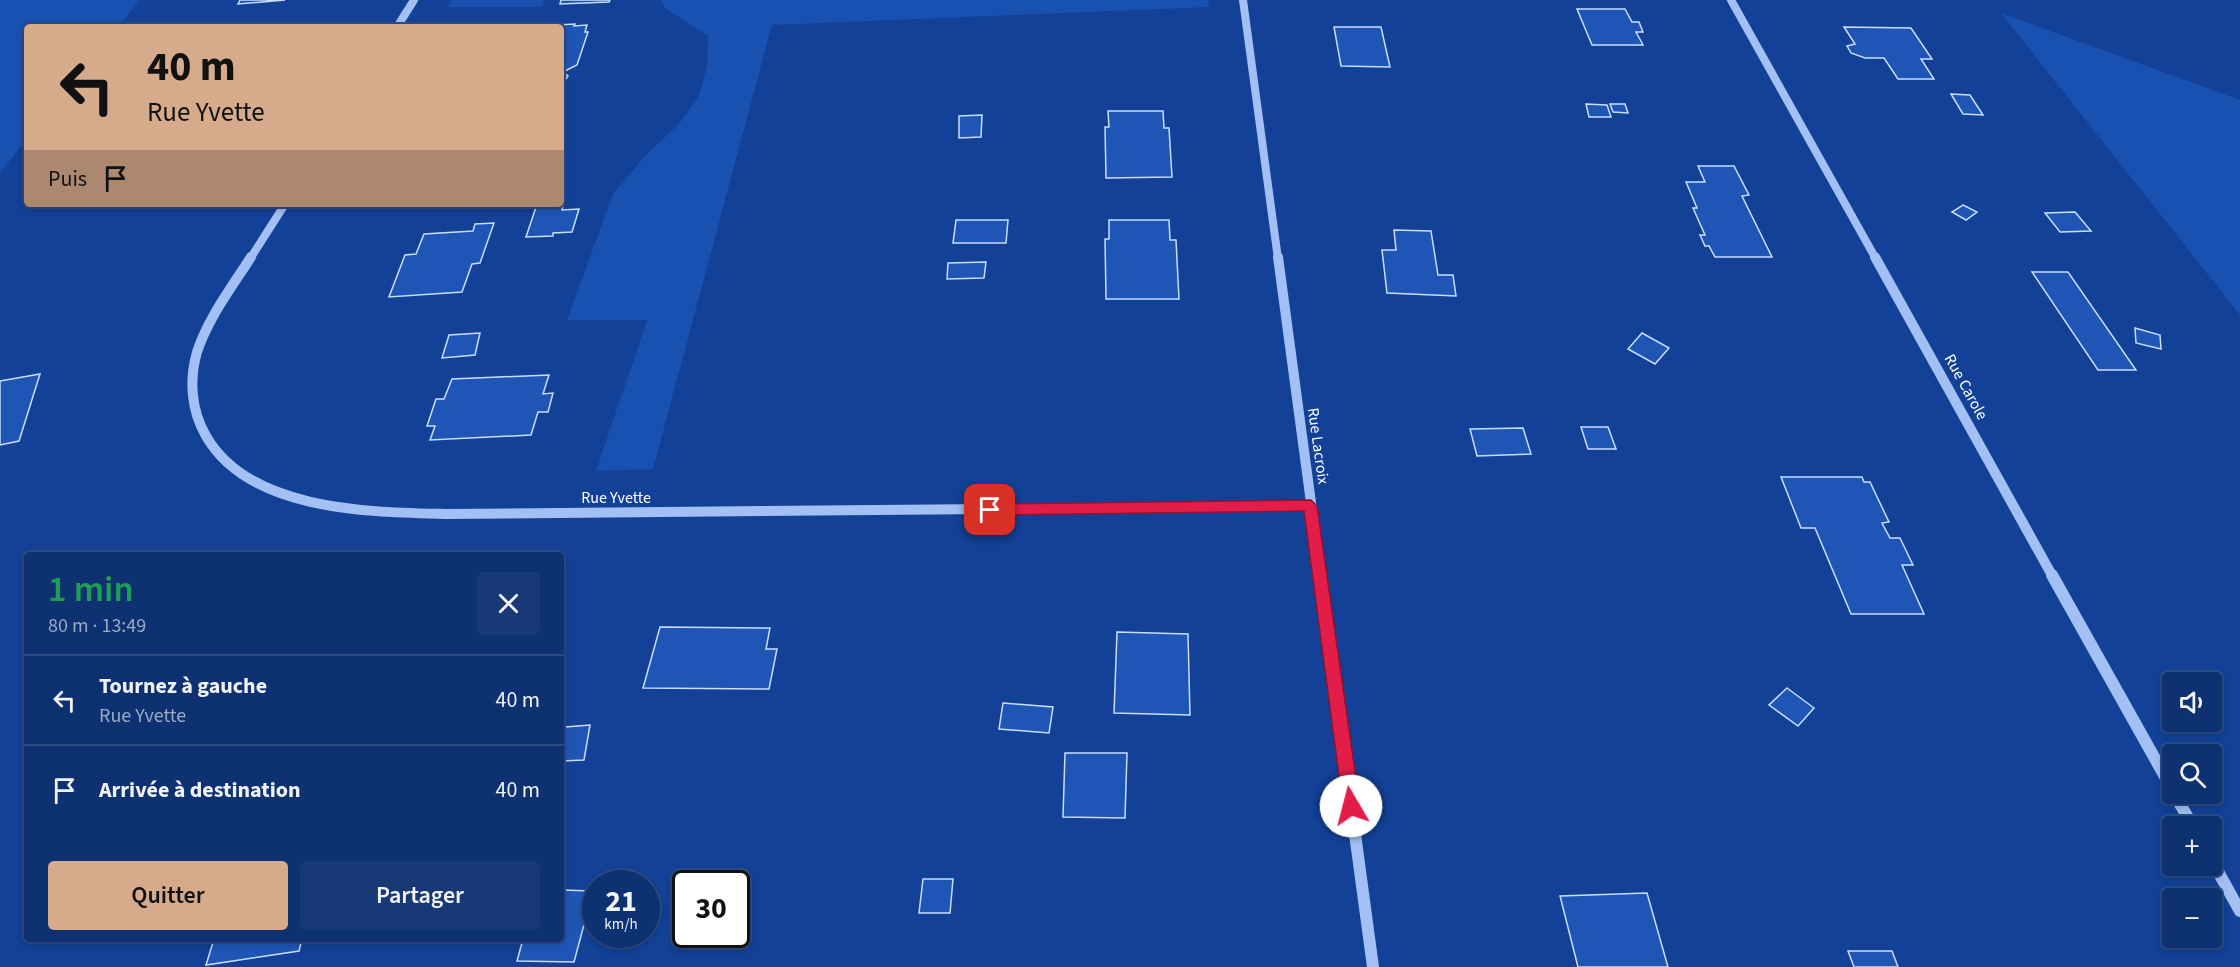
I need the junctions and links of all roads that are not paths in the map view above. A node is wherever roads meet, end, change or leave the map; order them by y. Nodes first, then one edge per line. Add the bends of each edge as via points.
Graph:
1 (414, 0) edge
2 (1243, 0) edge
3 (1731, 0) edge
4 (399, 24) edge
5 (283, 207) edge
6 (1311, 506) junction
7 (2162, 771) edge
8 (2220, 876) edge
9 (2240, 911) edge
10 (1373, 967) edge

1 - 4 street
2 - 6 street, Rue Lacroix
3 - 7 street, Rue Carole
5 - 6 street, Rue Yvette via 200,342 191,375 192,397 204,438 226,464 259,485 300,499 393,513 445,514
6 - 10 street, Rue Lacroix
8 - 9 street

